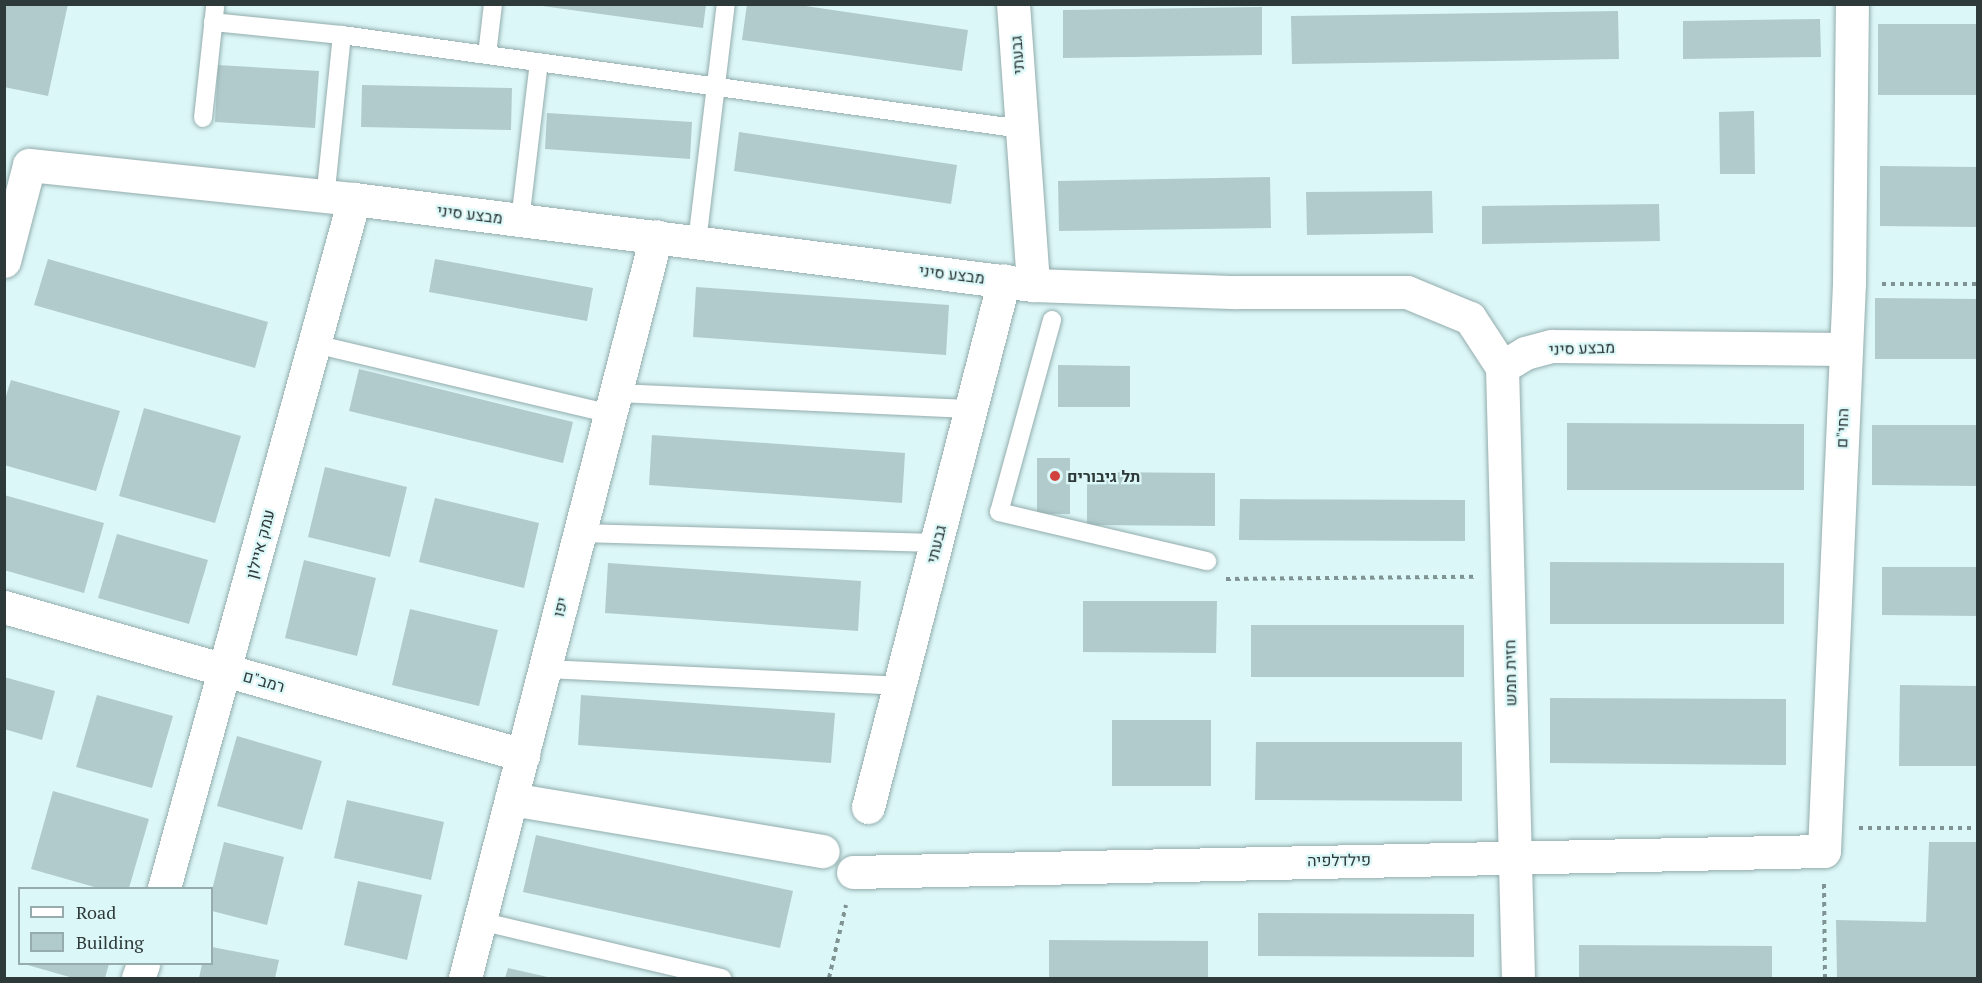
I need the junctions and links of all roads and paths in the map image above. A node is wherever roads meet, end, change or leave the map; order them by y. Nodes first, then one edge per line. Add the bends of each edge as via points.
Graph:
1 (493, 4) edge
2 (726, 4) edge
3 (1013, 4) edge
4 (1852, 4) edge
5 (342, 35) junction
6 (487, 55) junction
7 (539, 62) junction
8 (715, 86) junction
9 (203, 118) dead end
10 (1022, 129) junction
11 (339, 199) junction
12 (520, 221) junction
13 (656, 236) junction
14 (697, 242) junction
15 (4, 261) edge
16 (1018, 283) junction
17 (1849, 284) junction
18 (1977, 284) edge
19 (1052, 320) dead end
20 (315, 344) junction
21 (1845, 349) junction
22 (1502, 367) junction
23 (613, 404) junction
24 (970, 410) junction
25 (580, 533) junction
26 (936, 543) junction
27 (1207, 561) joint
28 (1508, 576) junction
29 (4, 607) edge
30 (545, 669) junction
31 (226, 670) junction
32 (900, 686) junction
33 (523, 755) junction
34 (511, 799) junction
35 (868, 807) dead end
36 (1977, 828) edge
37 (1825, 840) junction
38 (823, 851) dead end
39 (1515, 856) junction
40 (853, 872) dead end
41 (164, 887) edge
42 (480, 921) junction
43 (465, 978) edge
44 (722, 978) edge
45 (1518, 978) edge
46 (1825, 978) edge

1 - 6 lane
2 - 8 lane
3 - 10 street, גבעתי
4 - 17 street, החי"ם
5 - 6 lane
5 - 9 lane via 214,14
5 - 11 lane
6 - 7 lane
7 - 8 lane
7 - 12 lane
8 - 10 lane
8 - 14 lane
10 - 16 street, גבעתי
11 - 12 street, מבצע סיני
11 - 15 street, מבצע סיני via 29,165
11 - 20 street, עמק איילון
12 - 13 street, מבצע סיני
13 - 14 street, מבצע סיני
13 - 23 street, יפו
14 - 16 street, מבצע סיני
16 - 22 street, מבצע סיני via 1238,292 1407,292 1470,318
16 - 24 street, גבעתי
17 - 18 path
17 - 21 street, החי"ם
19 - 27 lane via 999,512
20 - 23 lane
20 - 31 street, עמק איילון
21 - 22 street, מבצע סיני via 1551,346 1525,353
21 - 37 street, החי"ם
22 - 28 street, חזית חמש
23 - 24 lane
23 - 25 street, יפו
24 - 26 street, גבעתי
25 - 26 lane
25 - 30 street, יפו
26 - 32 street, גבעתי
27 - 28 path via 1206,579
28 - 39 street, חזית חמש
29 - 31 street, רמב"ם
30 - 32 lane
30 - 33 street, יפו
31 - 33 street, רמב"ם
31 - 41 street, עמק איילון
32 - 35 street, גבעתי
33 - 34 street, יפו
34 - 38 street
34 - 42 street, יפו
36 - 37 path
37 - 39 street, פילדלפיה
37 - 46 path
39 - 40 street, פילדלפיה
39 - 45 street, חזית חמש
42 - 43 street, יפו
42 - 44 lane

